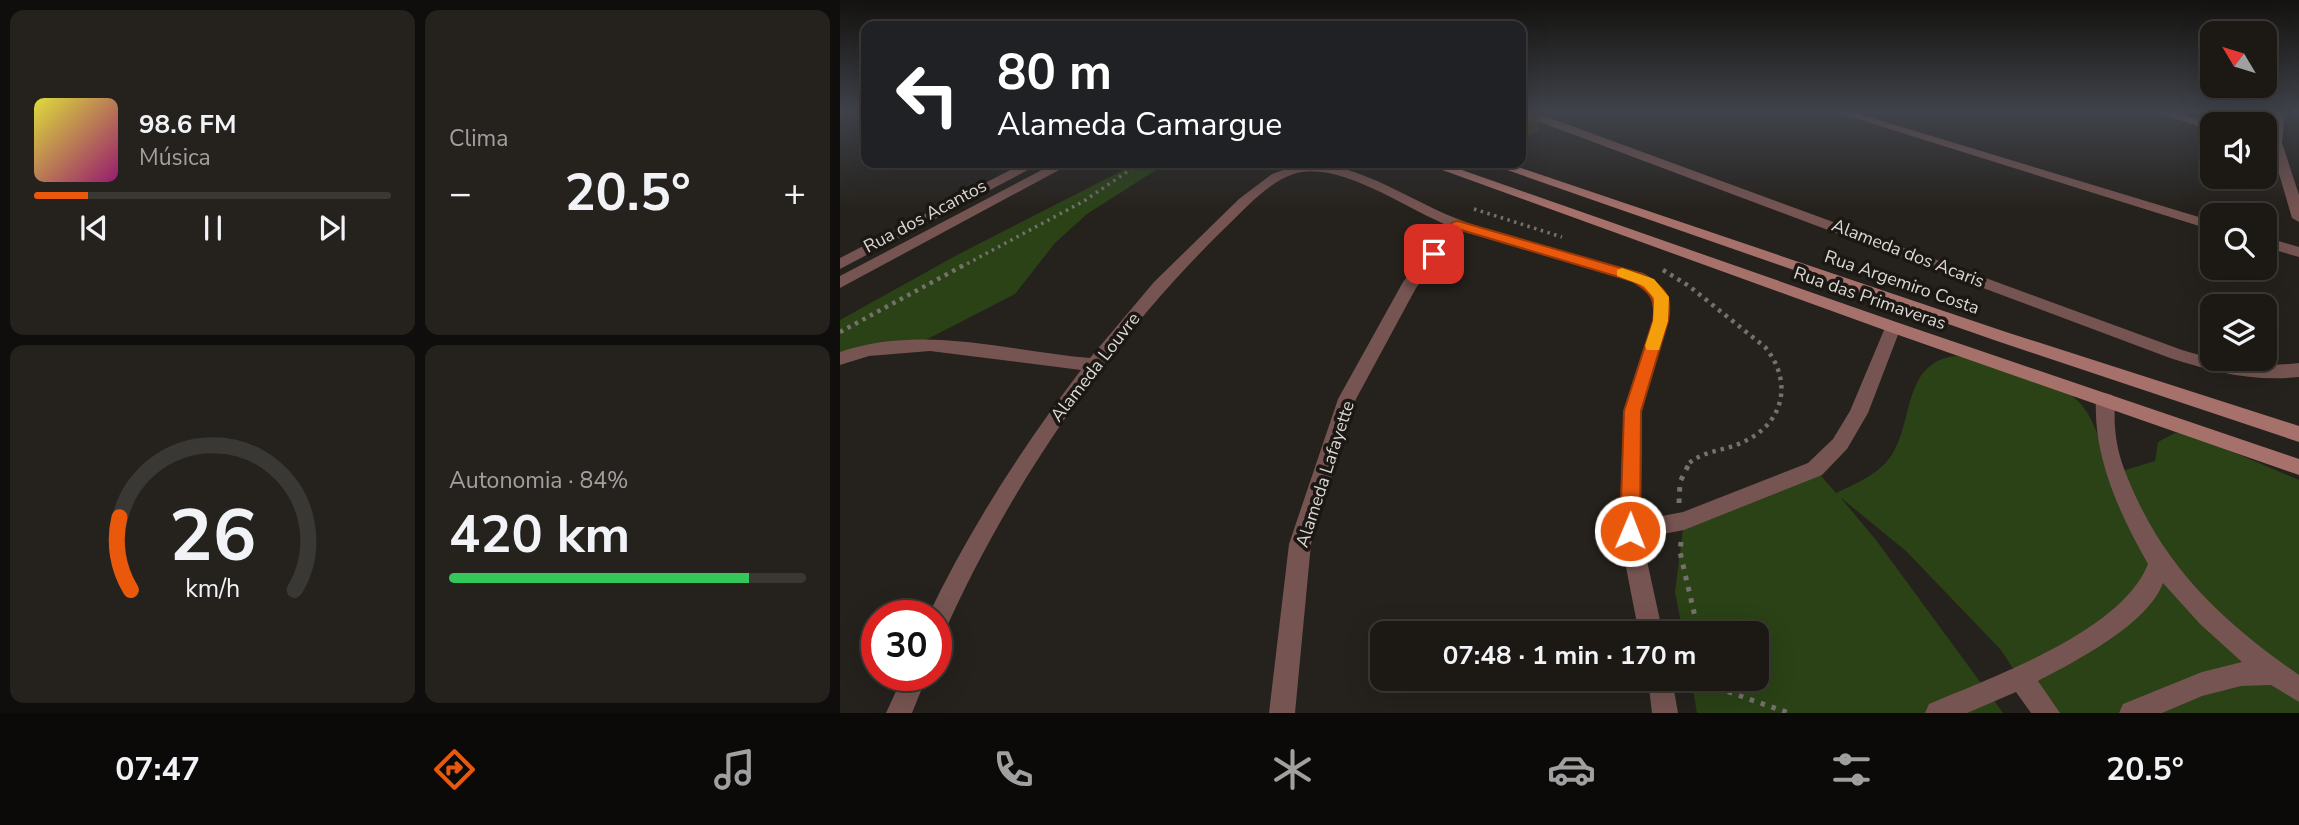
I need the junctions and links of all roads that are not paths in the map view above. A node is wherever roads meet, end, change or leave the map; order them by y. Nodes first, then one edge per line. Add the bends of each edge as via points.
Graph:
1 (1611, 144) edge
2 (1946, 144) edge
3 (2277, 160) edge
4 (1024, 168) edge
5 (1056, 168) edge
6 (1306, 168) edge
7 (1320, 168) edge
8 (1444, 168) edge
9 (1509, 168) edge
10 (1623, 206) junction
11 (2299, 218) edge
12 (2200, 222) edge
13 (1458, 225) junction
14 (1605, 225) junction
15 (2277, 246) edge
16 (2299, 252) edge
17 (840, 264) edge
18 (840, 284) edge
19 (1893, 327) junction
20 (2000, 336) junction
21 (1982, 357) junction
22 (843, 358) edge
23 (1093, 365) junction
24 (2299, 370) edge
25 (2105, 400) junction
26 (2299, 434) edge
27 (2299, 467) edge
28 (1630, 531) junction
29 (2160, 562) junction
30 (947, 600) edge
31 (1648, 621) edge
32 (2275, 674) junction
33 (2020, 678) junction
34 (2299, 690) edge
35 (908, 691) edge
36 (1662, 691) edge
37 (898, 713) edge
38 (1282, 713) edge
39 (1665, 713) edge
40 (1938, 713) edge
41 (2047, 713) edge
42 (2132, 713) edge

1 - 24 street, Alameda dos Acaris via 2176,354 2264,375
2 - 12 street
3 - 11 street
4 - 17 street, Rua dos Acantos
5 - 18 street, Rua dos Acantos
6 - 23 street, Alameda Louvre via 1279,175 1263,186 1180,262
7 - 13 street, Alameda Louvre via 1342,173
8 - 14 street, Rua das Primaveras
9 - 10 street, Rua Argemiro Costa
10 - 14 street
10 - 20 street, Rua Argemiro Costa
13 - 28 street via 1637,277 1657,289 1663,307 1661,321 1633,411
13 - 38 street, Alameda Lafayette via 1409,286 1347,399 1300,544
14 - 19 street, Rua das Primaveras
15 - 16 street
19 - 21 street, Rua das Primaveras
19 - 28 street via 1859,413 1840,444 1815,469 1684,521
20 - 21 street via 1988,341
20 - 26 street, Rua Argemiro Costa
21 - 25 street, Rua das Primaveras
22 - 23 street via 893,344
23 - 30 street, Alameda Louvre via 1041,438
25 - 27 street, Rua das Primaveras
25 - 29 street via 2115,476
28 - 31 street
29 - 32 street via 2196,603
29 - 33 street via 2150,588 2101,634
32 - 34 street
32 - 42 street via 2241,674 2202,684
33 - 40 street
33 - 41 street
35 - 37 street
36 - 39 street

